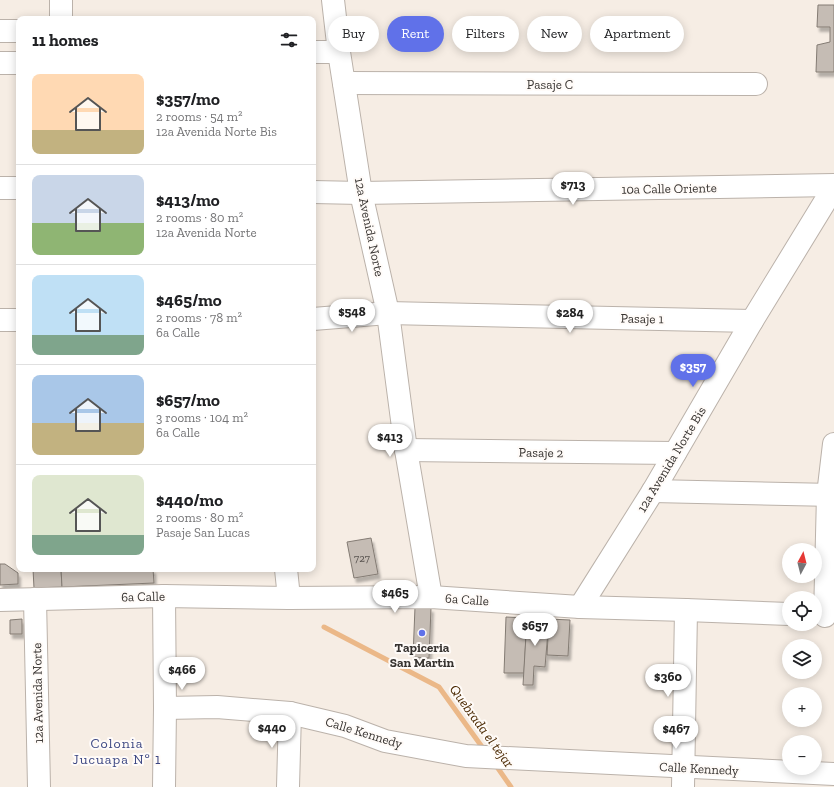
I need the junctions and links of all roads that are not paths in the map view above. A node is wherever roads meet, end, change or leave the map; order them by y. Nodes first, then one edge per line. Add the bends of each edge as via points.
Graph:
1 (61, 0) edge
2 (333, 0) edge
3 (61, 16) edge
4 (335, 16) edge
5 (0, 31) edge
6 (16, 31) edge
7 (316, 52) edge
8 (328, 52) edge
9 (339, 52) edge
10 (0, 63) edge
11 (16, 63) edge
12 (344, 83) junction
13 (756, 84) dead end
14 (834, 186) edge
15 (0, 188) edge
16 (16, 188) edge
17 (316, 192) edge
18 (362, 193) junction
19 (388, 313) junction
20 (316, 319) edge
21 (0, 320) edge
22 (16, 320) edge
23 (752, 321) junction
24 (834, 444) edge
25 (406, 450) junction
26 (675, 453) junction
27 (653, 491) junction
28 (831, 495) edge
29 (286, 572) edge
30 (164, 596) junction
31 (431, 597) junction
32 (35, 598) junction
33 (289, 598) junction
34 (0, 600) edge
35 (580, 607) junction
36 (686, 610) junction
37 (782, 614) edge
38 (825, 616) edge
39 (165, 708) junction
40 (290, 713) junction
41 (834, 774) edge
42 (684, 777) edge
43 (39, 787) edge
44 (164, 787) edge
45 (288, 787) edge

1 - 3 street
2 - 4 street, 12a Avenida Norte
5 - 6 street
7 - 8 street
9 - 12 street, 12a Avenida Norte
10 - 11 street
12 - 13 street, Pasaje C
12 - 18 street, 12a Avenida Norte
14 - 18 street, 10a Calle Oriente
14 - 23 street, 12a Avenida Norte Bis
15 - 16 street
17 - 18 street, 10a Calle Oriente
18 - 19 street, 12a Avenida Norte
19 - 20 street, Pasaje 1
19 - 23 street, Pasaje 1
19 - 25 street, 12a Avenida Norte
21 - 22 street
23 - 26 street, 12a Avenida Norte Bis
24 - 28 street
25 - 26 street, Pasaje 2
25 - 31 street, 12a Avenida Norte
26 - 27 street, 12a Avenida Norte Bis
27 - 28 street
27 - 35 street, 12a Avenida Norte Bis
28 - 38 street
29 - 33 street
30 - 32 street, 6a Calle
30 - 33 street, 6a Calle
30 - 39 street
31 - 33 street, 6a Calle
31 - 35 street, 6a Calle
32 - 34 street, 6a Calle
32 - 43 street, 12a Avenida Norte
35 - 36 street, 6a Calle
36 - 37 street, 6a Calle
36 - 42 street
39 - 40 street, Calle Kennedy via 217,707
39 - 44 street
40 - 42 street, Calle Kennedy via 345,726 385,741 491,758
40 - 45 street
41 - 42 street, Calle Kennedy

